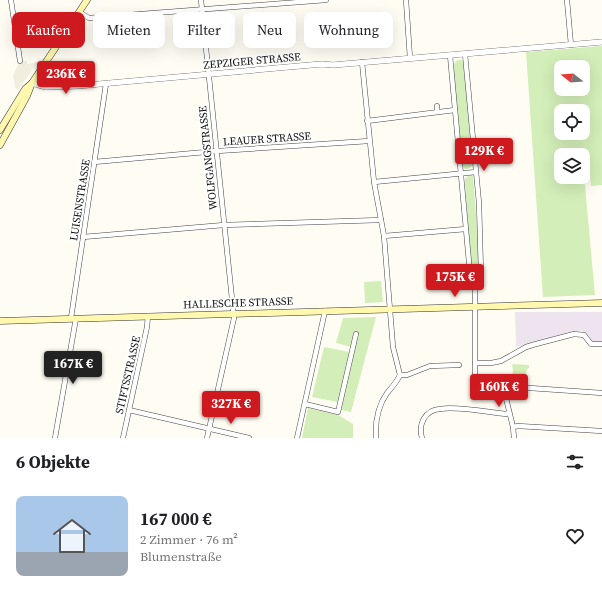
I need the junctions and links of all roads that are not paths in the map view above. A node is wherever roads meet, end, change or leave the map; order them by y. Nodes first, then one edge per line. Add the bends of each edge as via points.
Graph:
1 (11, 0) edge
2 (87, 0) edge
3 (201, 0) edge
4 (326, 0) edge
5 (406, 0) edge
6 (567, 0) edge
7 (202, 10) junction
8 (79, 12) edge
9 (85, 16) edge
10 (602, 42) edge
11 (571, 45) junction
12 (56, 48) edge
13 (465, 54) junction
14 (450, 55) junction
15 (410, 58) junction
16 (20, 61) dead end
17 (362, 62) junction
18 (209, 75) junction
19 (32, 84) junction
20 (106, 84) junction
21 (437, 106) dead end
22 (455, 110) junction
23 (437, 112) junction
24 (368, 121) junction
25 (0, 130) edge
26 (369, 141) junction
27 (0, 145) edge
28 (217, 151) junction
29 (94, 162) junction
30 (476, 172) junction
31 (460, 174) junction
32 (374, 182) junction
33 (381, 220) junction
34 (224, 225) junction
35 (466, 229) junction
36 (384, 236) junction
37 (83, 237) junction
38 (476, 280) junction
39 (602, 303) edge
40 (476, 307) junction
41 (390, 309) junction
42 (325, 311) junction
43 (234, 313) junction
44 (148, 316) junction
45 (73, 318) junction
46 (0, 320) edge
47 (356, 334) dead end
48 (602, 344) edge
49 (475, 363) junction
50 (459, 365) dead end
51 (400, 375) junction
52 (504, 386) junction
53 (602, 393) edge
54 (305, 404) junction
55 (129, 410) junction
56 (509, 413) junction
57 (513, 426) junction
58 (209, 428) junction
59 (602, 431) edge
60 (55, 438) edge
61 (123, 438) edge
62 (207, 438) edge
63 (249, 438) edge
64 (297, 438) edge
65 (376, 438) edge
66 (422, 438) edge
67 (514, 438) edge

1 - 16 street
2 - 8 main road
3 - 7 street, WOLFGANGSTRASSE
4 - 7 street
5 - 15 street
6 - 11 street
7 - 9 street via 89,18
7 - 18 street, WOLFGANGSTRASSE
10 - 11 street, ZEPZIGER STRASSE
11 - 13 street, ZEPZIGER STRASSE
12 - 19 main road
13 - 14 street, ZEPZIGER STRASSE
13 - 30 street
14 - 15 street, ZEPZIGER STRASSE
14 - 22 street
15 - 17 street, ZEPZIGER STRASSE
17 - 18 street, ZEPZIGER STRASSE
17 - 24 street
18 - 20 street, ZEPZIGER STRASSE
18 - 28 street, WOLFGANGSTRASSE
19 - 20 street, ZEPZIGER STRASSE via 46,87
19 - 25 main road via 25,89
19 - 27 main road
20 - 29 street, LUISENSTRASSE
21 - 23 street
22 - 23 street
22 - 31 street
23 - 24 street
24 - 26 street
26 - 28 street, LEAUER STRASSE
26 - 32 street
28 - 29 street, LEAUER STRASSE
28 - 34 street, WOLFGANGSTRASSE
29 - 37 street, LUISENSTRASSE
30 - 31 street
30 - 38 street via 481,273
31 - 32 street
31 - 35 street
32 - 33 street
33 - 34 street
33 - 36 street
34 - 37 street
34 - 43 street, WOLFGANGSTRASSE
35 - 36 street
35 - 38 street via 470,273 471,278
36 - 41 street
37 - 45 street, LUISENSTRASSE
38 - 40 street
39 - 40 main road, HALLESCHE STRASSE
40 - 41 main road, HALLESCHE STRASSE
40 - 49 street
41 - 42 main road, HALLESCHE STRASSE
41 - 51 street via 393,346
42 - 43 main road, HALLESCHE STRASSE
42 - 54 street
43 - 44 main road, HALLESCHE STRASSE
43 - 58 street, WOLFGANGSTRASSE
44 - 45 main road, HALLESCHE STRASSE
44 - 55 street, STIFTSSTRASSE via 148,327
45 - 46 main road, HALLESCHE STRASSE
45 - 60 street, LUISENSTRASSE
47 - 54 street via 338,412
48 - 49 street via 591,344 584,335 574,334 526,347 501,361
49 - 52 street via 475,376 478,381 486,385
50 - 51 street via 430,366 407,375
51 - 65 street via 382,403 377,419
52 - 53 street
52 - 56 street
54 - 64 street
55 - 58 street
55 - 61 street, STIFTSSTRASSE
56 - 57 street
56 - 66 street via 455,409 429,412 423,420
57 - 59 street
57 - 67 street
58 - 62 street, WOLFGANGSTRASSE
58 - 63 street

